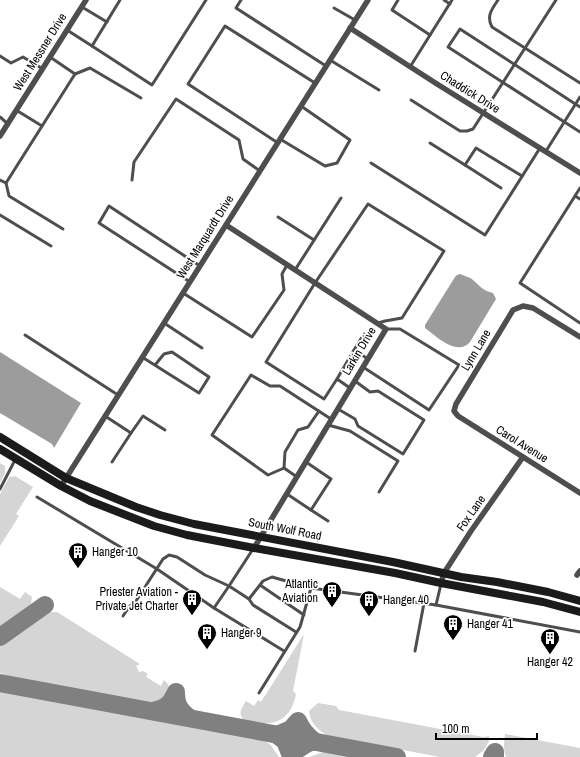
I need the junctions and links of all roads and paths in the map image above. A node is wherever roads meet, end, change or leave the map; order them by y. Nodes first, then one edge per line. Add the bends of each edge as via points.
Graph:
1 (86, 0) edge
2 (120, 0) edge
3 (206, 0) edge
4 (242, 0) edge
5 (368, 0) edge
6 (398, 0) edge
7 (444, 0) edge
8 (452, 0) edge
9 (498, 0) edge
10 (556, 0) edge
11 (450, 4) junction
12 (82, 7) junction
13 (334, 8) dead end
14 (355, 20) junction
15 (107, 22) junction
16 (350, 28) junction
17 (67, 30) junction
18 (430, 35) junction
19 (92, 46) junction
20 (524, 47) junction
21 (0, 56) edge
22 (50, 57) junction
23 (330, 60) junction
24 (514, 64) junction
25 (326, 66) junction
26 (410, 67) junction
27 (42, 69) junction
28 (75, 74) junction
29 (502, 82) junction
30 (315, 83) junction
31 (580, 83) edge
32 (379, 90) dead end
33 (580, 97) edge
34 (141, 98) dead end
35 (411, 100) dead end
36 (576, 104) junction
37 (301, 106) junction
38 (580, 107) edge
39 (16, 110) junction
40 (483, 113) junction
41 (0, 117) edge
42 (564, 122) junction
43 (8, 124) junction
44 (42, 126) junction
45 (580, 132) edge
46 (0, 136) edge
47 (279, 141) junction
48 (430, 143) dead end
49 (543, 150) junction
50 (371, 163) dead end
51 (465, 165) junction
52 (260, 171) junction
53 (580, 173) edge
54 (522, 176) junction
55 (0, 180) edge
56 (132, 180) dead end
57 (6, 184) junction
58 (502, 188) dead end
59 (580, 188) edge
60 (575, 196) junction
61 (341, 198) dead end
62 (580, 199) edge
63 (0, 215) edge
64 (278, 217) dead end
65 (226, 225) junction
66 (63, 229) dead end
67 (314, 240) junction
68 (51, 246) dead end
69 (287, 265) junction
70 (200, 266) junction
71 (294, 270) junction
72 (190, 282) junction
73 (315, 283) junction
74 (183, 293) junction
75 (164, 322) junction
76 (580, 323) edge
77 (378, 324) junction
78 (386, 329) junction
79 (364, 334) dead end
80 (25, 335) dead end
81 (580, 337) edge
82 (202, 348) dead end
83 (354, 350) junction
84 (142, 357) junction
85 (368, 359) junction
86 (155, 365) junction
87 (362, 367) junction
88 (337, 379) junction
89 (354, 381) junction
90 (350, 388) junction
91 (118, 395) junction
92 (338, 408) junction
93 (319, 411) junction
94 (454, 411) joint
95 (105, 416) junction
96 (331, 419) junction
97 (328, 425) junction
98 (166, 430) dead end
99 (131, 433) junction
100 (0, 437) edge
101 (0, 449) edge
102 (523, 457) junction
103 (16, 458) junction
104 (112, 462) dead end
105 (306, 462) junction
106 (284, 468) junction
107 (297, 477) junction
108 (66, 478) junction
109 (61, 486) junction
110 (0, 489) edge
111 (379, 492) dead end
112 (580, 493) edge
113 (287, 494) junction
114 (37, 498) dead end
115 (311, 510) junction
116 (328, 521) dead end
117 (261, 537) junction
118 (254, 548) junction
119 (157, 569) junction
120 (444, 573) junction
121 (441, 584) junction
122 (260, 585) junction
123 (229, 586) junction
124 (311, 588) junction
125 (249, 599) junction
126 (580, 601) edge
127 (424, 603) junction
128 (436, 605) junction
129 (214, 608) junction
130 (580, 612) edge
131 (304, 615) junction
132 (123, 616) dead end
133 (296, 632) junction
134 (580, 632) edge
135 (415, 651) dead end
136 (284, 652) junction
137 (259, 693) dead end

1 - 12 street, West Messner Drive
2 - 15 lane
3 - 19 lane via 152,85
4 - 25 lane via 236,8
5 - 14 street, West Marquardt Drive
6 - 18 lane via 392,10
7 - 11 lane
8 - 11 lane
9 - 20 lane via 489,14 489,22 492,27
10 - 20 lane
11 - 18 lane
12 - 15 lane
12 - 17 street, West Messner Drive
13 - 14 lane
14 - 16 street, West Marquardt Drive
15 - 19 lane
16 - 23 street, West Marquardt Drive
16 - 26 street, Chaddick Drive
17 - 19 lane
17 - 22 street, West Messner Drive
18 - 26 lane
20 - 24 lane
20 - 31 lane
21 - 27 lane via 11,63 23,57
22 - 27 street, West Messner Drive
22 - 28 lane
23 - 25 street, West Marquardt Drive
23 - 32 lane
24 - 29 lane
24 - 29 lane via 460,28 448,47
24 - 36 lane
25 - 30 street, West Marquardt Drive
26 - 40 street, Chaddick Drive
27 - 39 street, West Messner Drive
28 - 34 lane via 90,68
28 - 44 lane
29 - 40 lane
29 - 42 lane
30 - 37 street, West Marquardt Drive
30 - 47 lane via 225,26 188,84
33 - 36 lane
35 - 40 lane via 460,130 473,129
36 - 38 lane
36 - 42 lane
37 - 47 street, West Marquardt Drive
37 - 47 lane via 350,140 337,163 325,166
39 - 43 street, West Messner Drive
39 - 44 lane
40 - 49 street, Chaddick Drive
41 - 43 lane
42 - 45 lane
42 - 49 lane
43 - 46 street, West Messner Drive
44 - 57 lane
47 - 52 street, West Marquardt Drive
48 - 51 lane
49 - 53 street, Chaddick Drive
49 - 54 lane
50 - 54 lane via 485,235
51 - 54 lane via 476,148
51 - 58 lane
52 - 56 lane via 243,159 239,140 176,99 134,162
52 - 65 street, West Marquardt Drive
55 - 57 lane
57 - 66 lane via 9,196
59 - 60 lane
60 - 62 lane
60 - 76 lane via 520,283
61 - 67 lane
63 - 68 lane
64 - 67 lane
65 - 69 street, Larkin Drive
65 - 70 street, West Marquardt Drive
67 - 71 lane
69 - 71 street, Larkin Drive
69 - 74 lane via 282,274 284,290 252,337
70 - 72 street, West Marquardt Drive
70 - 72 lane via 109,206 99,223
71 - 73 street, Larkin Drive
72 - 74 street, West Marquardt Drive
73 - 77 street, Larkin Drive
73 - 77 lane via 368,204 444,251 402,318
73 - 88 lane via 266,362 324,399
74 - 75 street, West Marquardt Drive
75 - 82 lane
75 - 84 street, West Marquardt Drive
77 - 78 street, Larkin Drive
78 - 85 street, Larkin Drive
78 - 87 lane via 400,329 458,365 429,410
79 - 83 lane
80 - 91 lane
81 - 94 street, Lynn Lane via 533,308 523,306 513,310
83 - 85 lane
83 - 88 lane
84 - 86 lane
84 - 91 street, West Marquardt Drive
85 - 87 street, Larkin Drive
86 - 86 lane via 199,393 209,377 172,352 164,354
87 - 89 street, Larkin Drive
88 - 90 lane
89 - 90 street, Larkin Drive
89 - 92 lane via 370,392 378,391 424,420 403,454 358,426 355,419
90 - 92 street, Larkin Drive
91 - 95 street, West Marquardt Drive
92 - 96 street, Larkin Drive
93 - 96 lane
93 - 106 lane via 308,427 298,430 285,452
93 - 106 lane via 280,386 270,386 251,375 212,436 268,475
94 - 102 street, Carol Avenue
95 - 99 lane
95 - 108 street, West Marquardt Drive
96 - 97 street, Larkin Drive
97 - 105 street, Larkin Drive
97 - 111 lane via 350,431 398,461
98 - 99 lane via 144,416
99 - 104 lane
100 - 108 main road, South Wolf Road
101 - 103 main road, South Wolf Road
102 - 112 street, Carol Avenue
102 - 120 street, Fox Lane
103 - 109 main road, South Wolf Road
103 - 110 lane
105 - 107 street, Larkin Drive
105 - 115 lane via 331,479
106 - 107 lane
107 - 113 street, Larkin Drive
108 - 109 street, West Marquardt Drive
108 - 117 main road, South Wolf Road via 160,515
109 - 118 main road, South Wolf Road via 90,501 154,526
113 - 115 lane
113 - 117 street, Larkin Drive
114 - 119 lane
115 - 116 lane
117 - 118 street, Larkin Drive
117 - 120 main road, South Wolf Road
118 - 121 main road, South Wolf Road via 395,573
118 - 123 lane
119 - 123 lane via 169,555
119 - 129 lane
119 - 132 lane
120 - 121 street, Fox Lane
120 - 126 main road, South Wolf Road via 548,592
121 - 128 lane
121 - 130 main road, South Wolf Road via 544,602
122 - 124 lane via 272,577
122 - 125 lane
122 - 131 lane
123 - 125 lane
123 - 129 lane
124 - 127 lane
124 - 131 lane
125 - 133 lane via 253,605
127 - 128 lane
127 - 135 lane
128 - 134 lane
129 - 136 lane
131 - 133 lane
133 - 136 lane
136 - 137 lane

